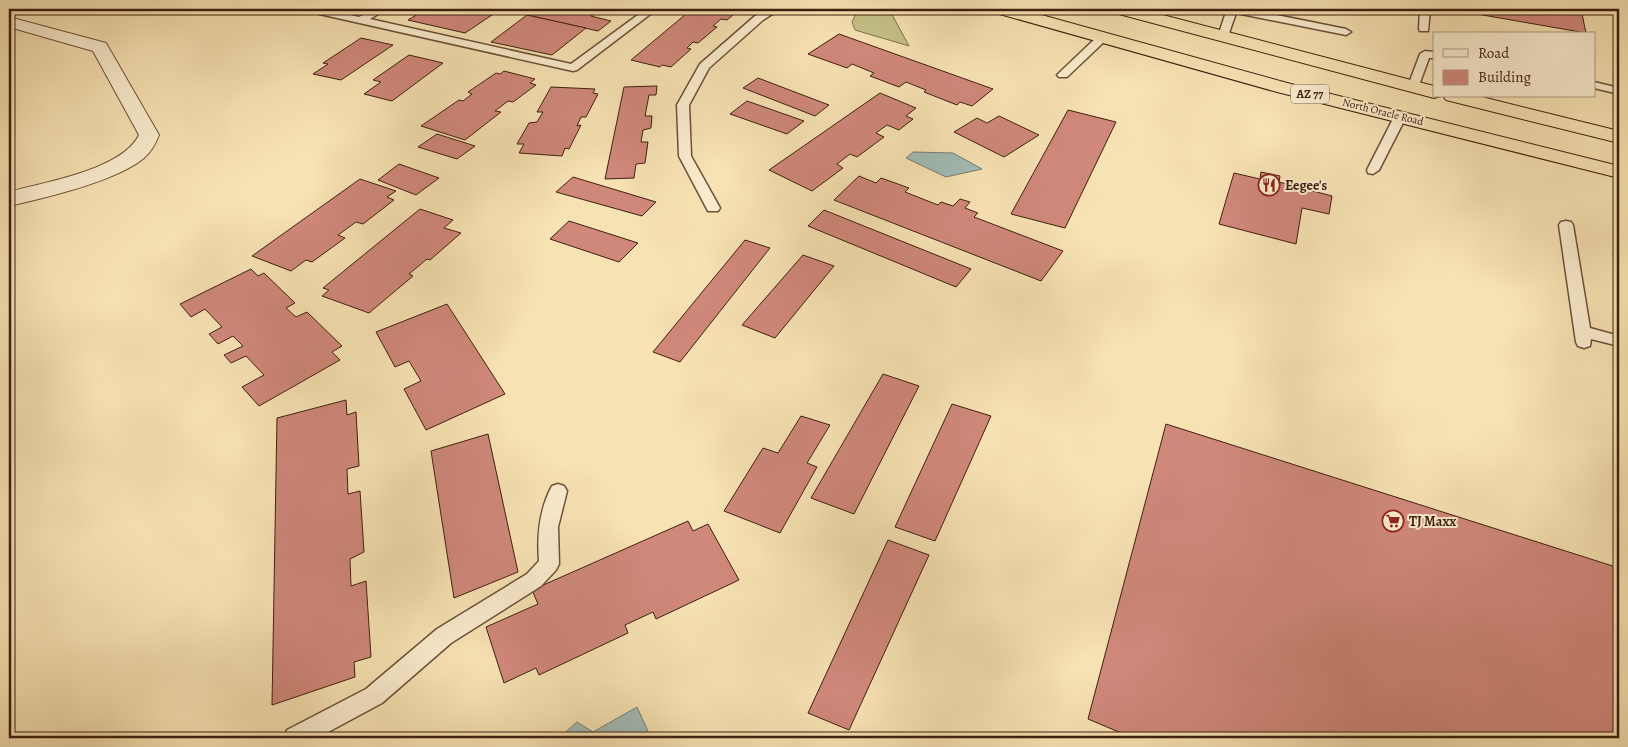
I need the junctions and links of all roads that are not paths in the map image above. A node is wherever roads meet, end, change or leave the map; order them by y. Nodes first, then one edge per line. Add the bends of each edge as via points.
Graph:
1 (310, 9) edge
2 (381, 9) edge
3 (652, 9) edge
4 (775, 9) edge
5 (1002, 9) edge
6 (1121, 9) edge
7 (1232, 9) edge
8 (1425, 9) edge
9 (359, 21) junction
10 (9, 22) edge
11 (1424, 29) dead end
12 (1346, 32) dead end
13 (1223, 36) junction
14 (1103, 37) junction
15 (1433, 55) edge
16 (1062, 75) dead end
17 (1596, 85) edge
18 (1414, 86) junction
19 (1619, 91) edge
20 (1433, 92) edge
21 (1461, 98) edge
22 (1400, 116) junction
23 (1619, 137) edge
24 (1373, 170) dead end
25 (1619, 172) edge
26 (9, 199) edge
27 (713, 208) dead end
28 (1566, 225) dead end
29 (1619, 341) edge
30 (558, 490) dead end
31 (295, 738) edge

1 - 9 lane
2 - 9 lane
3 - 9 lane via 574,68
4 - 27 lane via 759,18 704,66 683,105 685,156
5 - 14 highway, North Oracle Road / AZ 77
6 - 13 highway, AZ 77
7 - 12 lane
7 - 13 lane
8 - 11 lane
10 - 26 street via 100,47 149,135 137,154 106,170
13 - 18 highway, AZ 77
14 - 16 lane
14 - 22 highway, North Oracle Road / AZ 77 via 1284,88
15 - 18 lane via 1425,54
17 - 19 lane
18 - 20 highway, AZ 77
21 - 23 highway
22 - 24 lane
22 - 25 highway, North Oracle Road / AZ 77
28 - 29 lane via 1583,337
30 - 31 lane via 548,518 549,564 534,580 444,636 374,696

